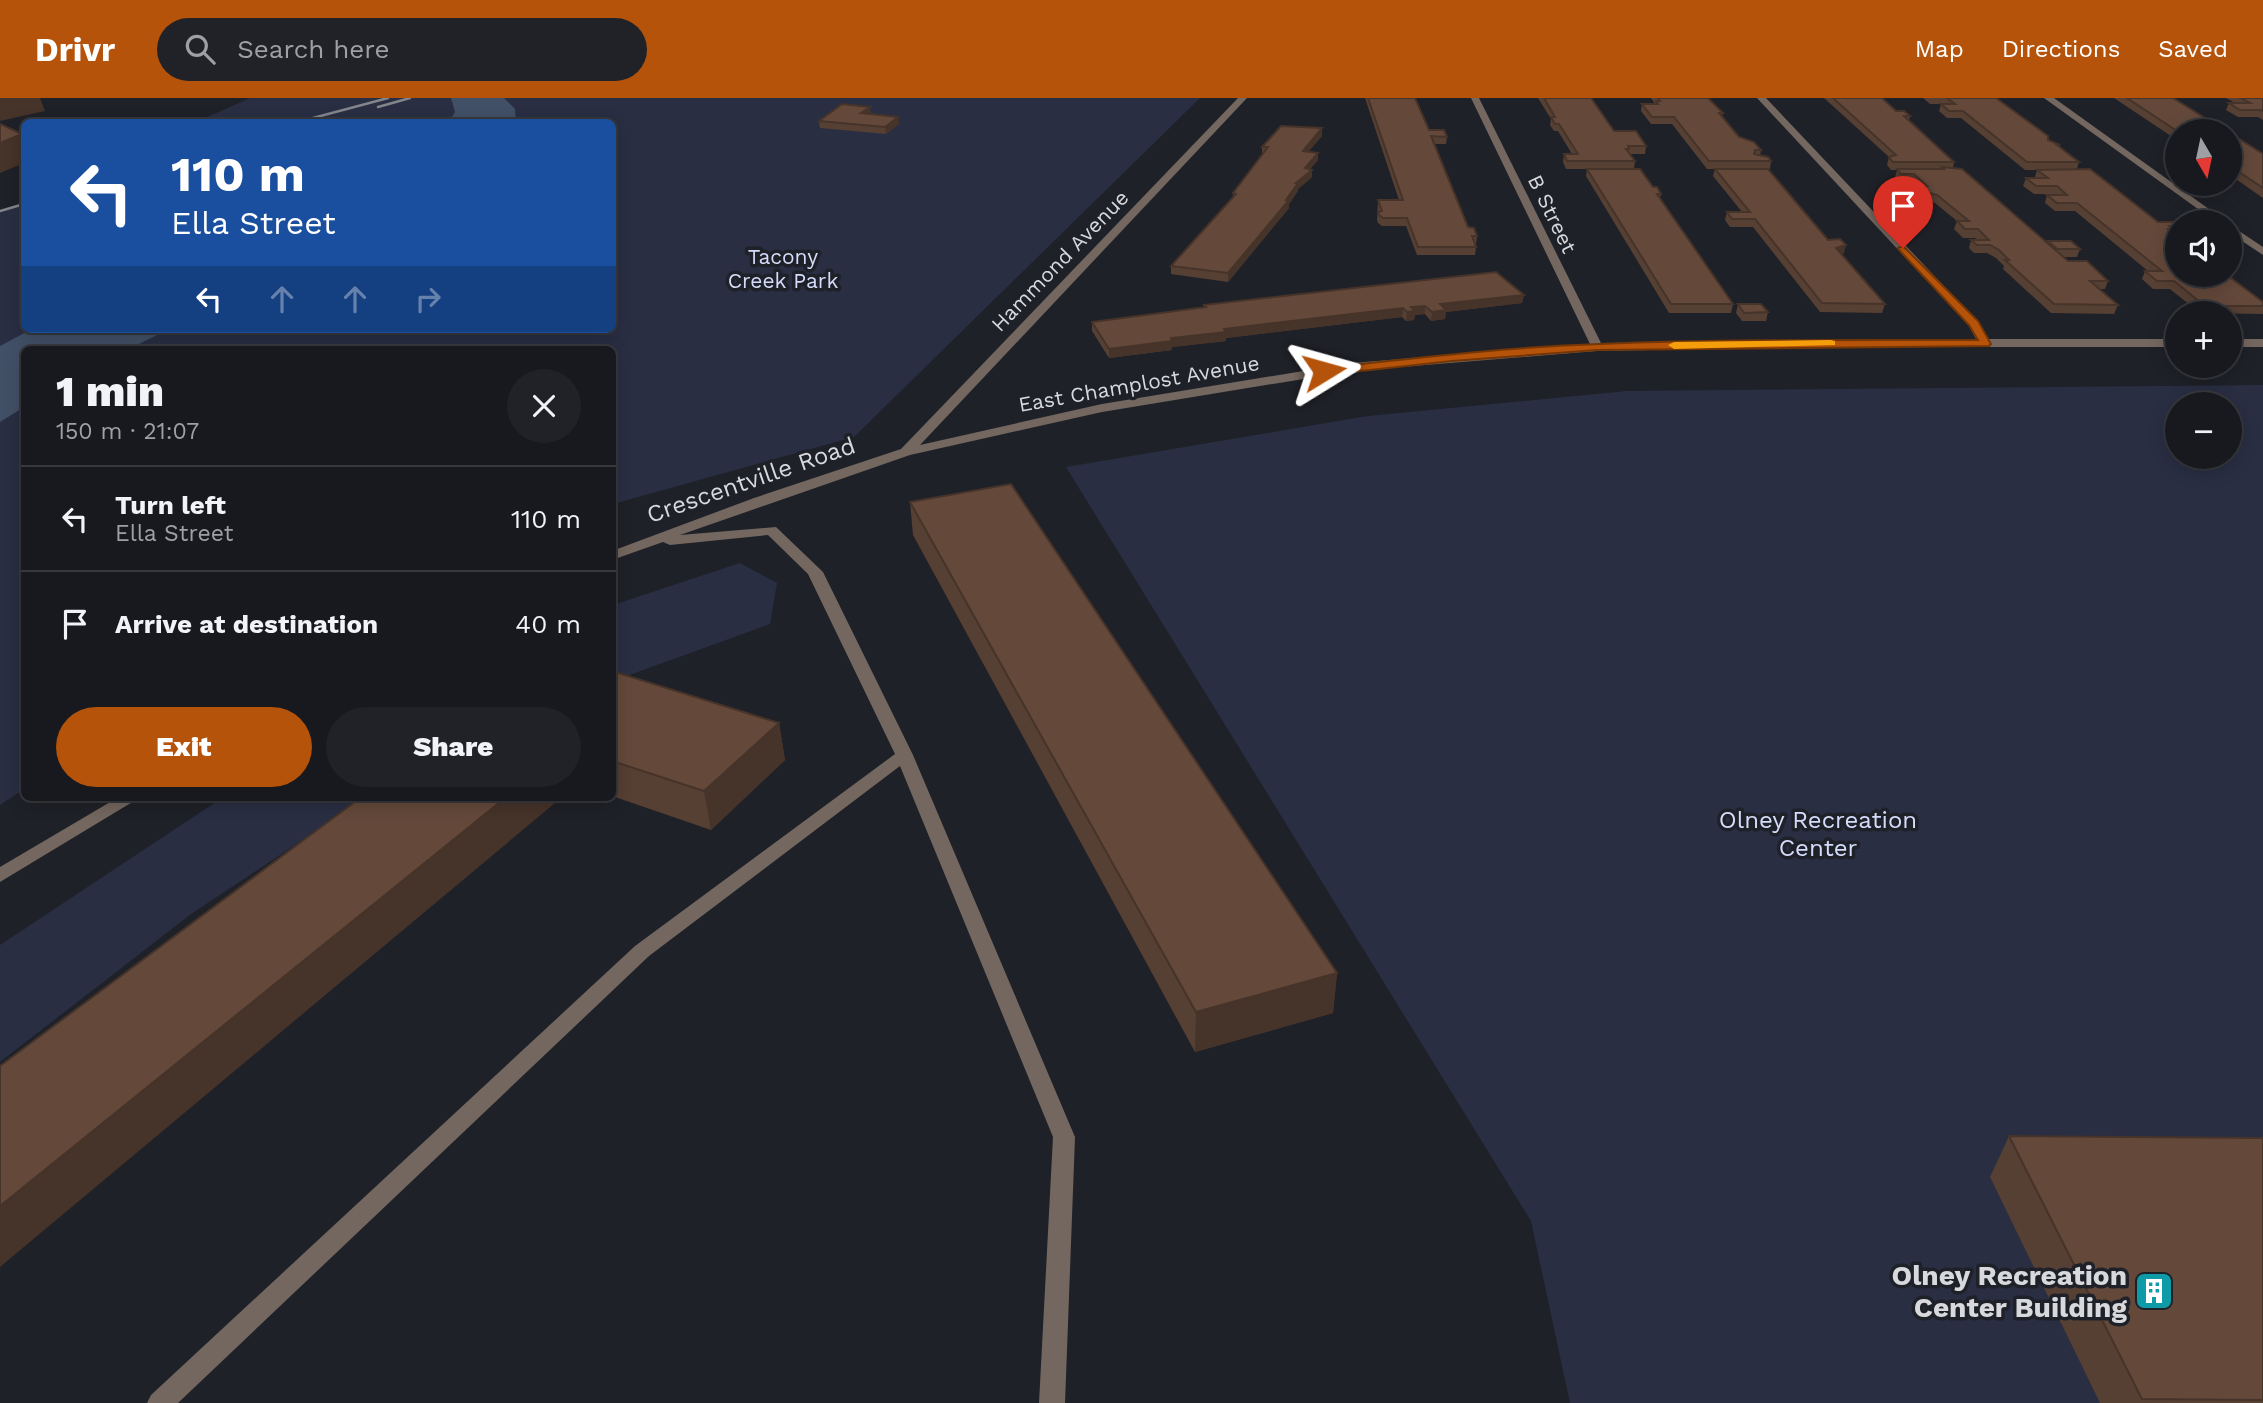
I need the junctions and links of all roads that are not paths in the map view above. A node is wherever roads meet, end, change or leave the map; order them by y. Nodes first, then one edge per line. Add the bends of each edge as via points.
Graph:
1 (1242, 98) edge
2 (1475, 98) edge
3 (1761, 98) edge
4 (2048, 98) edge
5 (2205, 210) edge
6 (2242, 237) edge
7 (2263, 252) edge
8 (2165, 343) edge
9 (1985, 344) junction
10 (2242, 344) edge
11 (2260, 346) edge
12 (1597, 347) junction
13 (906, 452) junction
14 (642, 544) junction
15 (616, 554) edge
16 (904, 755) junction
17 (125, 801) edge
18 (0, 876) edge
19 (160, 1403) edge
20 (1052, 1403) edge

1 - 13 street, Hammond Avenue
2 - 12 street, B Street
3 - 9 street via 1974,324
4 - 5 street
6 - 7 street
8 - 9 street, East Champlost Avenue
9 - 12 street, East Champlost Avenue
10 - 11 street
12 - 13 street, East Champlost Avenue via 1352,367 1241,383 1102,408
13 - 14 street, Crescentville Road
14 - 15 street, Crescentville Road
14 - 16 street via 771,530 815,572
16 - 19 street via 642,951
16 - 20 street via 1063,1137
17 - 18 street

